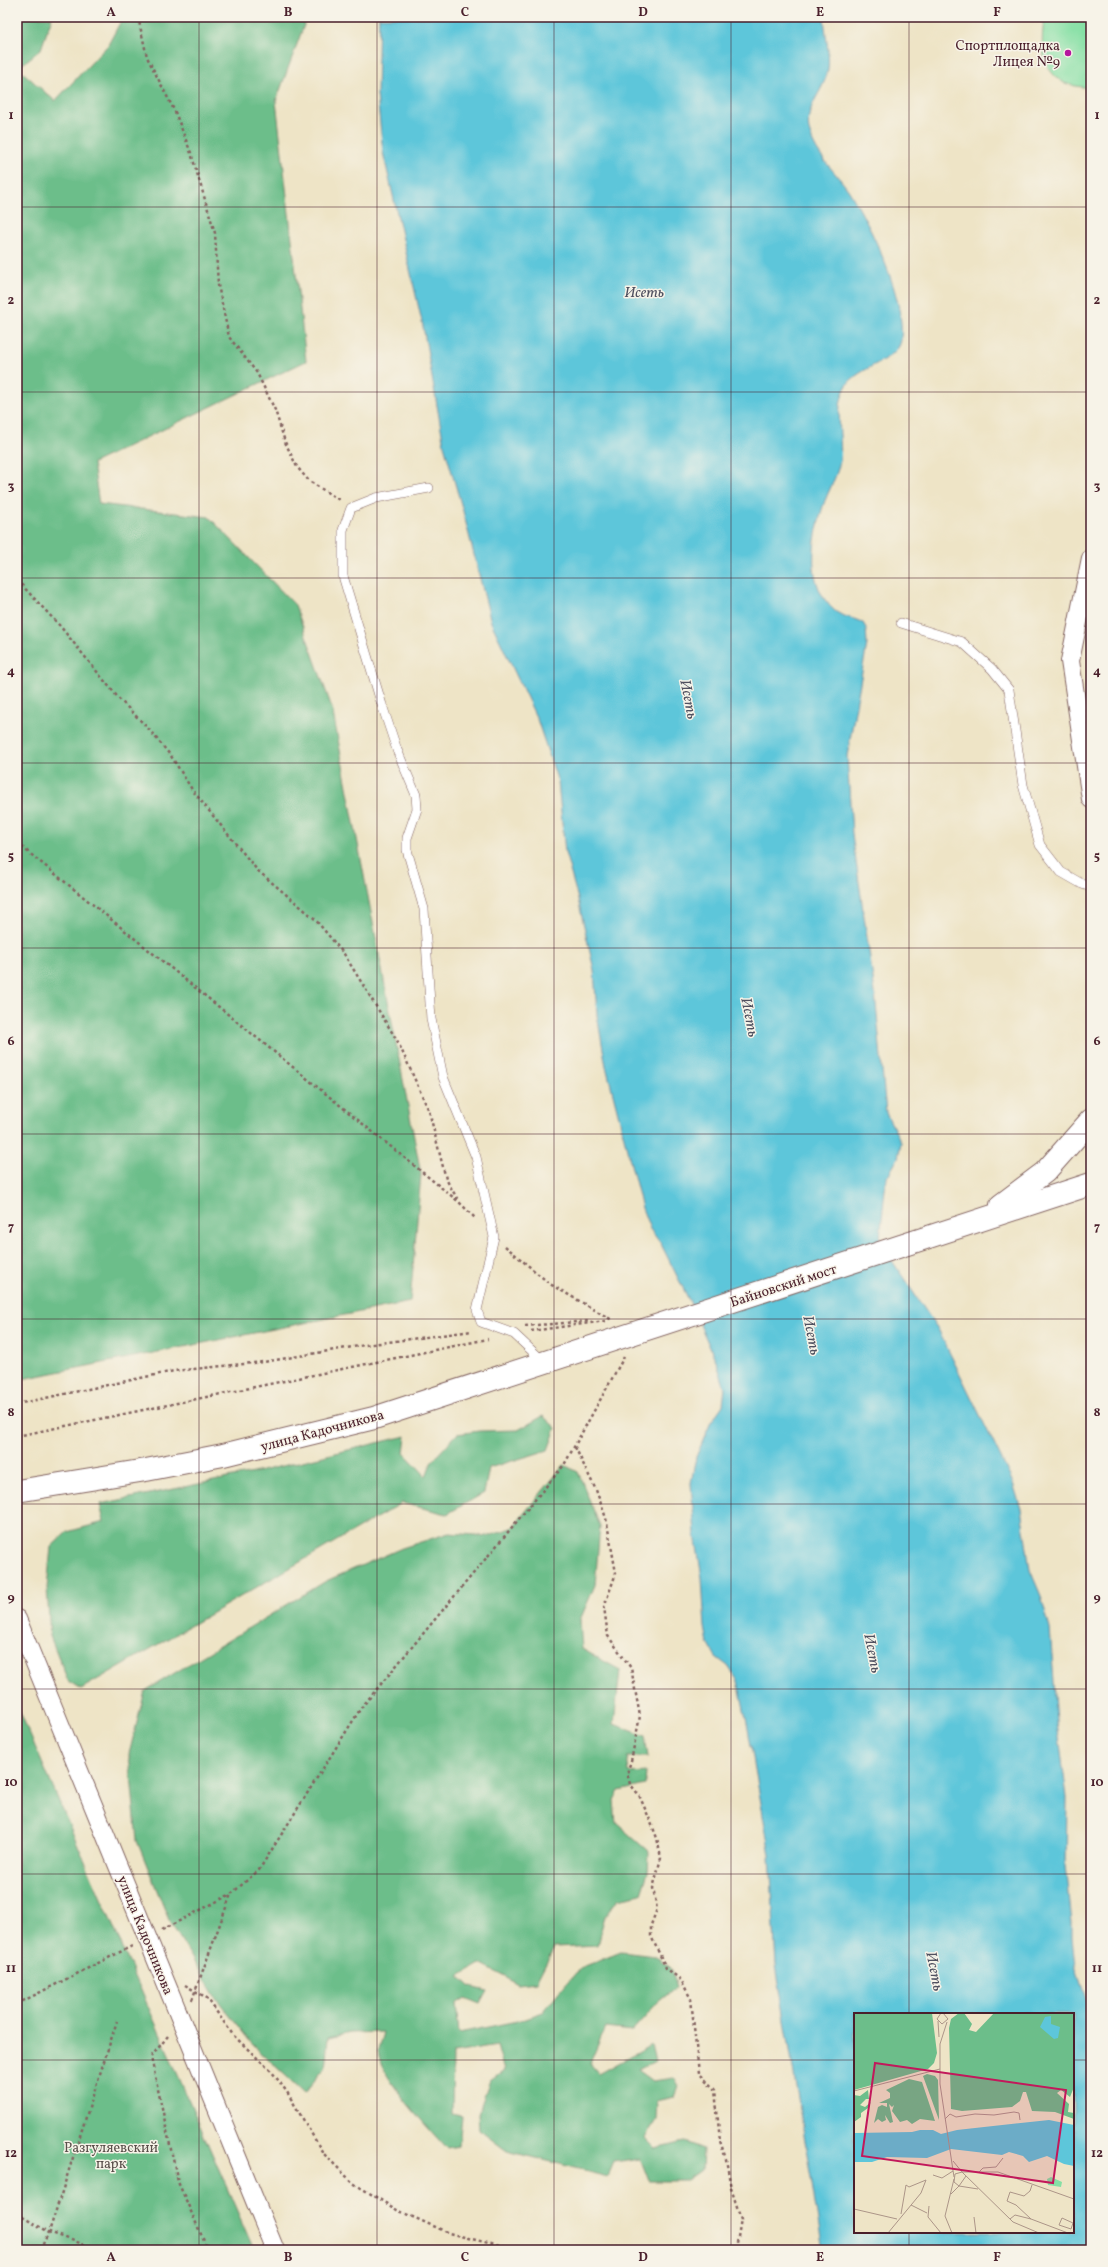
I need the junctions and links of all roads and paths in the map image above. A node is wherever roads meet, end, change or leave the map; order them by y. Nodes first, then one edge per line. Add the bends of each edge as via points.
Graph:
1 (138, 17) edge
2 (429, 488) dead end
3 (351, 508) junction
4 (1091, 558) edge
5 (17, 580) edge
6 (901, 623) dead end
7 (1091, 799) edge
8 (17, 843) edge
9 (1091, 887) edge
10 (1091, 1120) edge
11 (1091, 1184) edge
12 (459, 1202) junction
13 (943, 1234) junction
14 (494, 1237) junction
15 (495, 1328) junction
16 (514, 1334) junction
17 (618, 1338) junction
18 (545, 1363) junction
19 (17, 1404) edge
20 (17, 1436) edge
21 (575, 1447) junction
22 (17, 1492) edge
23 (17, 1619) edge
24 (147, 1938) junction
25 (160, 1971) junction
26 (17, 2004) edge
27 (116, 2021) dead end
28 (17, 2214) edge
29 (49, 2232) junction
30 (40, 2250) edge
31 (99, 2250) edge
32 (275, 2250) edge
33 (515, 2250) edge
34 (737, 2250) edge

1 - 3 path via 147,57 175,112 191,154 215,233 218,285 229,337 257,373 275,410 285,442 297,467 309,481
2 - 3 lane via 376,498
3 - 14 lane via 343,530 343,576 385,712 416,795 417,809 407,838 407,850 424,909 431,1019 443,1077 476,1157
4 - 7 street via 1070,661
5 - 12 path via 60,626 120,700 171,756 193,790 257,870 314,918 344,954 398,1042 429,1111 446,1179
6 - 9 lane via 962,642 992,669 1008,690 1023,785 1040,846 1061,872
8 - 12 path
10 - 13 main road via 1064,1152 1026,1188 998,1207
11 - 13 main road
12 - 14 path
13 - 17 main road, Байновский мост
14 - 15 lane via 477,1310 481,1322
14 - 17 path
15 - 16 lane
15 - 17 path
15 - 19 path via 263,1362 174,1371
16 - 17 path
16 - 18 lane
16 - 20 path
17 - 18 main road, улица Кадочникова
17 - 21 path
18 - 22 main road, улица Кадочникова via 374,1418 287,1440 146,1470
21 - 24 path via 564,1465 362,1708 259,1870 231,1894
21 - 34 path via 596,1490 606,1518 616,1573 604,1607 608,1636 631,1668 640,1716 632,1761 627,1773 657,1838 660,1858 653,1888 657,1909 650,1925 651,1936 666,1968 681,1980 691,1999 699,2073 715,2090 720,2141 741,2219
23 - 24 street, улица Кадочникова
24 - 25 street, улица Кадочникова
24 - 26 path
25 - 32 street, улица Кадочникова
25 - 33 path via 207,1998 233,2035 272,2072 287,2092 323,2153 353,2183 397,2210 449,2233
27 - 29 path
28 - 29 path
29 - 30 path
29 - 31 path

